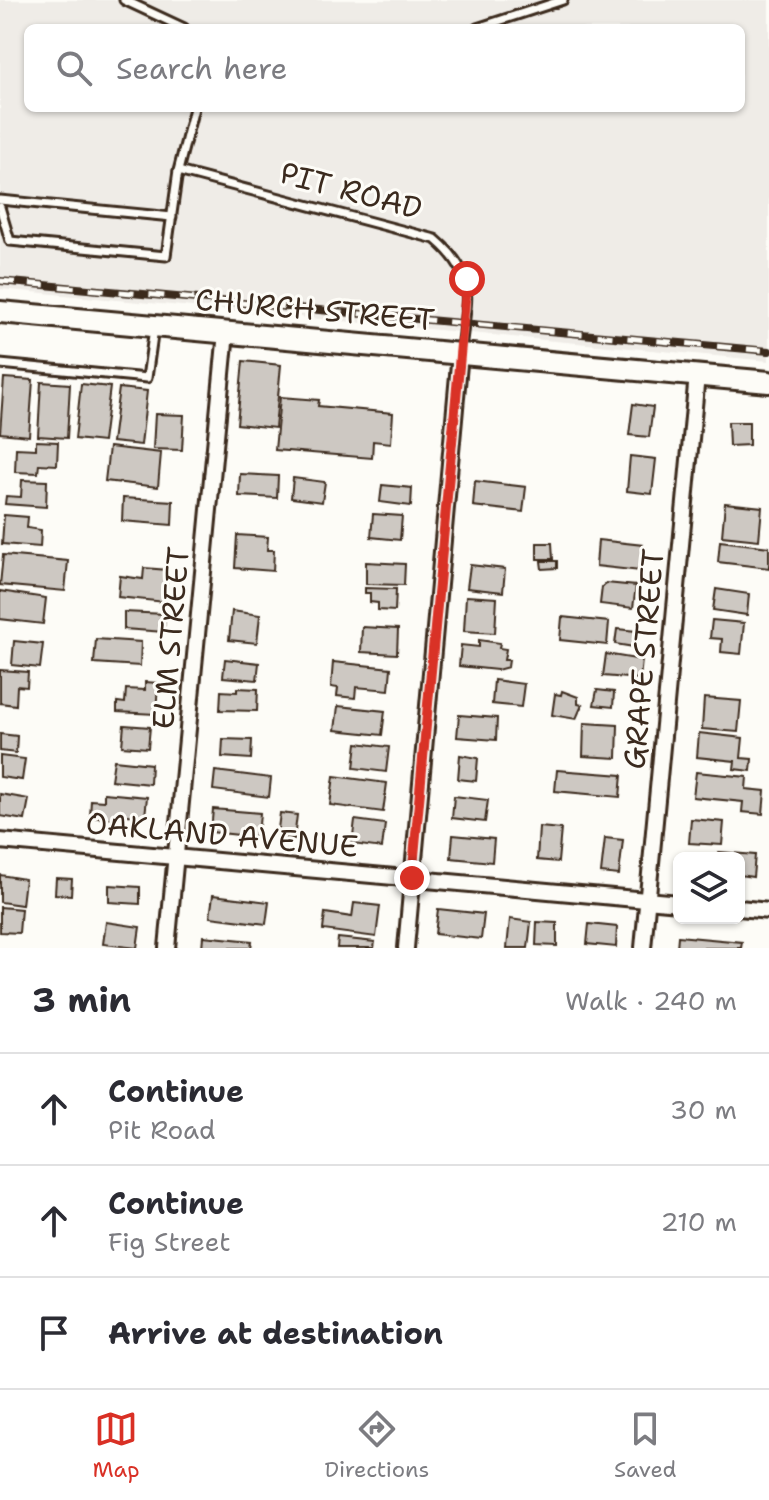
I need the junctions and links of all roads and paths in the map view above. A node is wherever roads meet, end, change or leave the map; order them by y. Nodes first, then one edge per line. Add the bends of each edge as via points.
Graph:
1 (124, 0) edge
2 (563, 0) edge
3 (175, 24) edge
4 (489, 24) edge
5 (193, 112) edge
6 (178, 171) junction
7 (0, 200) edge
8 (0, 207) edge
9 (172, 217) junction
10 (0, 312) edge
11 (154, 326) junction
12 (226, 332) junction
13 (460, 353) junction
14 (0, 364) edge
15 (697, 375) junction
16 (769, 382) edge
17 (0, 841) edge
18 (176, 856) junction
19 (412, 878) junction
20 (648, 900) junction
21 (673, 902) edge
22 (745, 909) edge
23 (769, 911) edge
24 (167, 948) edge
25 (406, 948) edge
26 (643, 948) edge

1 - 3 lane
2 - 4 lane
5 - 6 lane
6 - 9 lane
6 - 13 lane, PIT ROAD via 435,239 456,256 467,279
7 - 9 lane
8 - 9 lane via 10,241 166,256
10 - 11 street, CHURCH STREET
11 - 12 street, CHURCH STREET
11 - 14 lane via 147,378
12 - 13 street, CHURCH STREET
12 - 18 street, ELM STREET
13 - 15 street, CHURCH STREET
13 - 19 street
15 - 16 street, CHURCH STREET
15 - 20 street, GRAPE STREET
17 - 18 street, OAKLAND AVENUE
18 - 19 street, OAKLAND AVENUE
18 - 24 street, ELM STREET
19 - 20 street, OAKLAND AVENUE
19 - 25 street
20 - 21 street, OAKLAND AVENUE
20 - 26 street, GRAPE STREET
22 - 23 street

